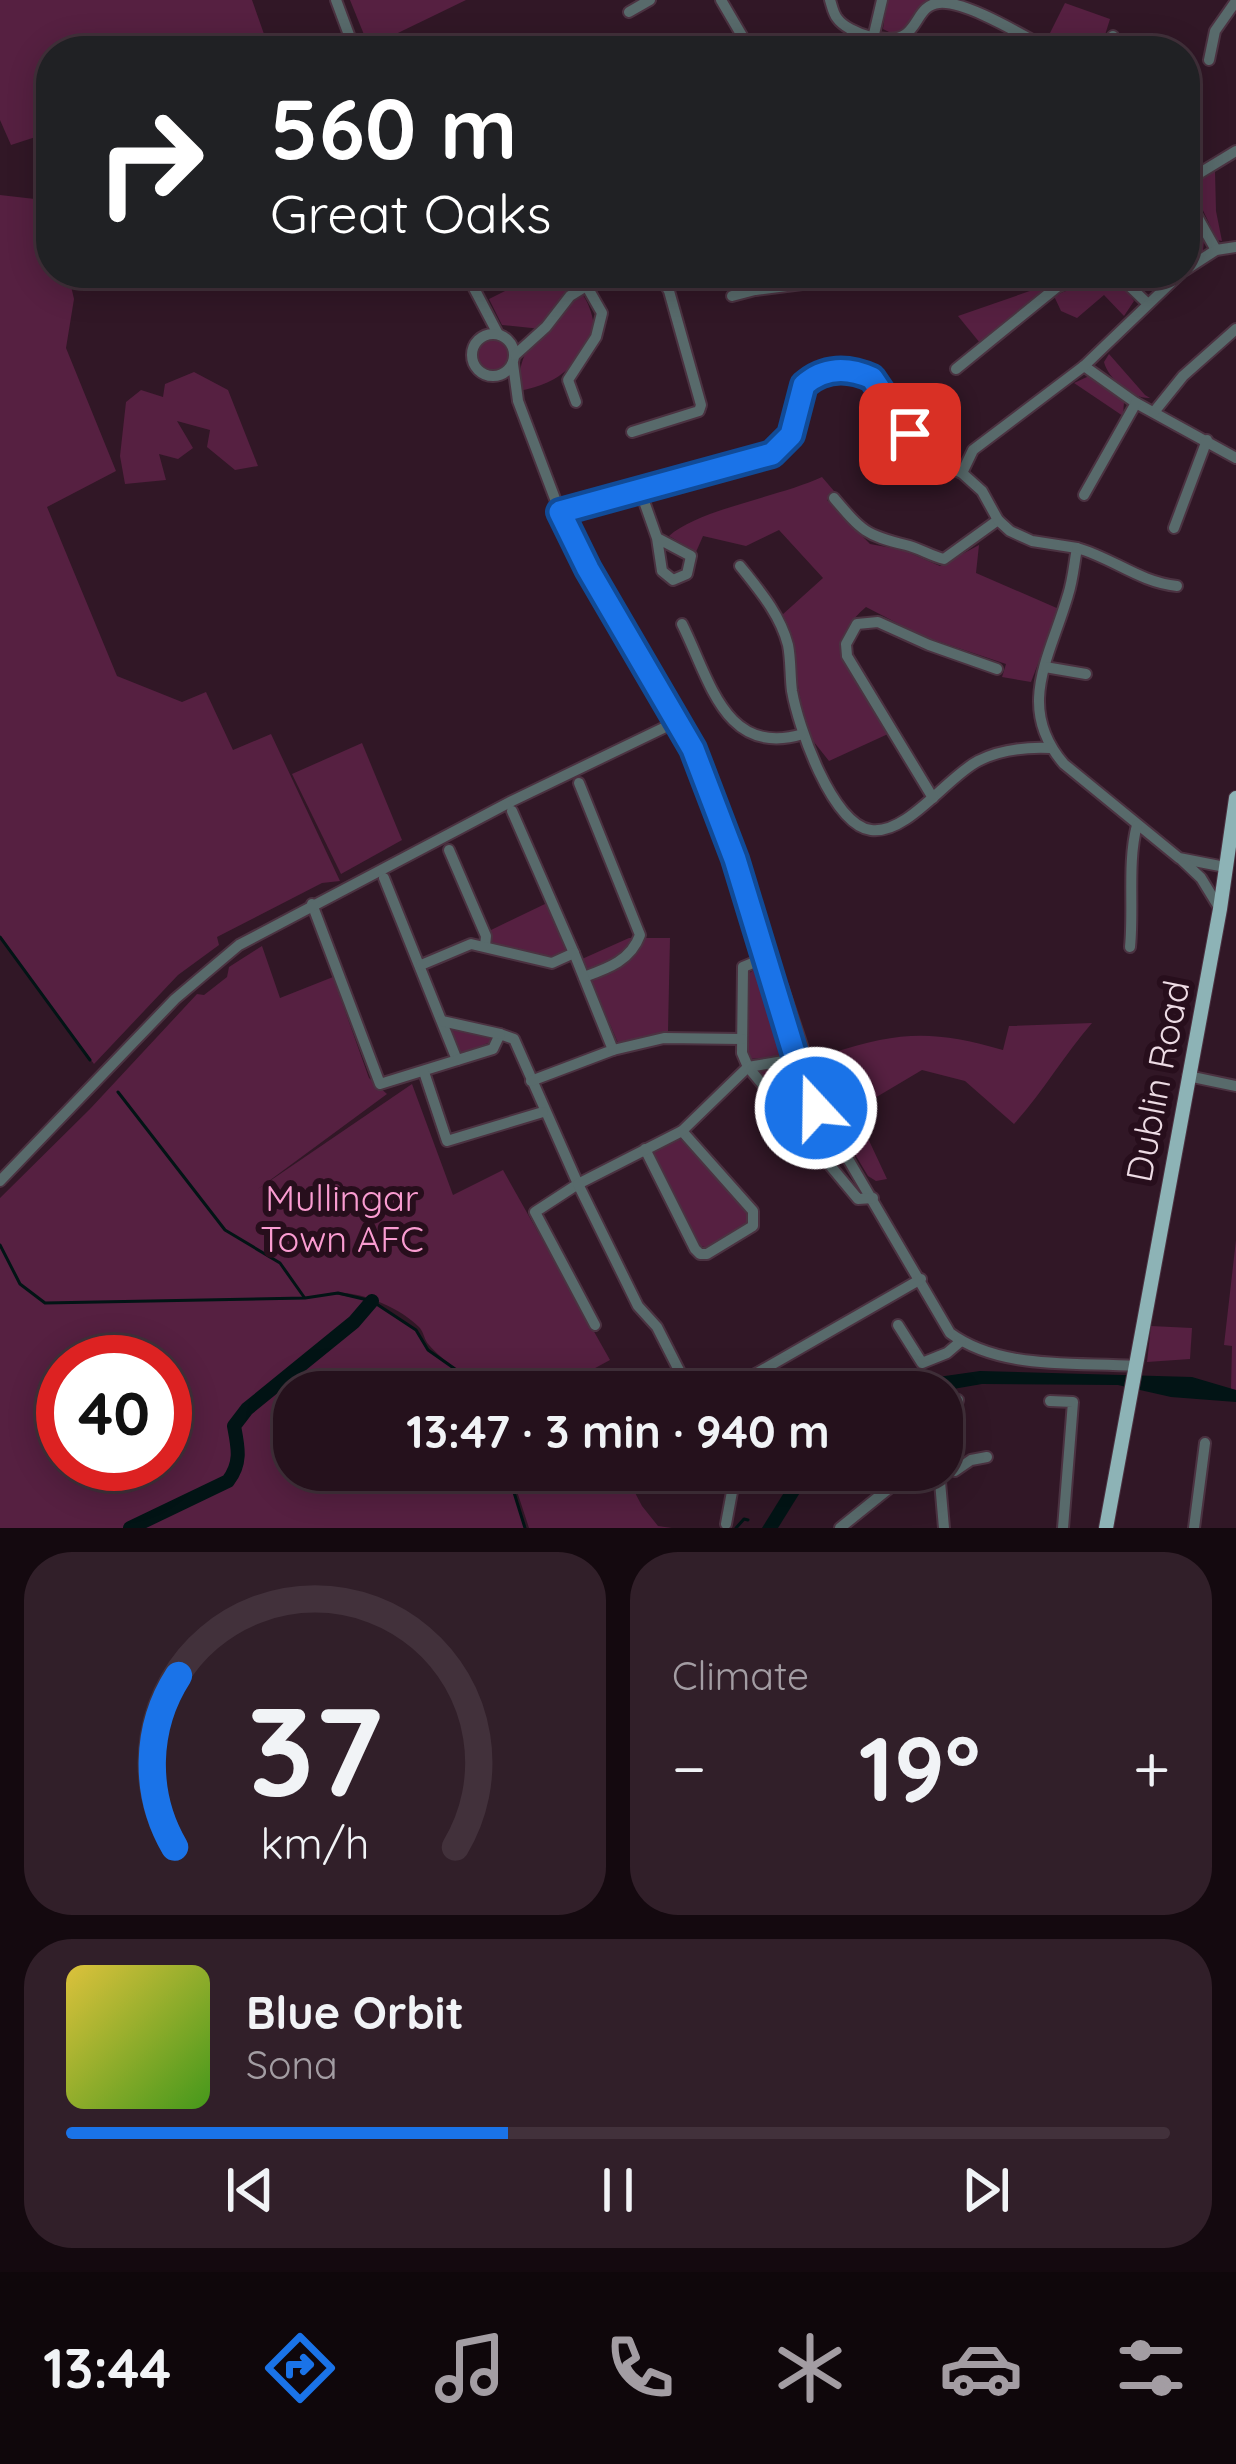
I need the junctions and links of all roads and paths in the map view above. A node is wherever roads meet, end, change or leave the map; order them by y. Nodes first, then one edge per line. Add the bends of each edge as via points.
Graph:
1 (336, 0) edge
2 (650, 0) edge
3 (722, 0) edge
4 (830, 0) edge
5 (882, 0) edge
6 (1236, 1) edge
7 (961, 3) edge
8 (629, 12) dead end
9 (349, 36) edge
10 (739, 36) edge
11 (872, 36) edge
12 (875, 36) edge
13 (902, 36) edge
14 (1024, 36) edge
15 (1209, 60) dead end
16 (1236, 152) edge
17 (1200, 173) edge
18 (1200, 222) edge
19 (1236, 247) edge
20 (1216, 250) junction
21 (1200, 260) edge
22 (473, 288) edge
23 (582, 288) edge
24 (588, 288) edge
25 (667, 288) edge
26 (770, 288) edge
27 (1055, 288) edge
28 (1131, 288) edge
29 (1164, 288) edge
30 (754, 290) joint
31 (732, 296) dead end
32 (1147, 303) junction
33 (480, 304) junction
34 (1236, 328) edge
35 (537, 333) junction
36 (500, 335) junction
37 (479, 339) junction
38 (514, 360) junction
39 (1084, 366) junction
40 (956, 369) dead end
41 (493, 376) junction
42 (518, 401) junction
43 (576, 402) dead end
44 (1136, 403) junction
45 (1154, 412) junction
46 (632, 432) dead end
47 (1208, 440) junction
48 (1236, 458) edge
49 (962, 472) junction
50 (640, 490) junction
51 (1084, 495) dead end
52 (833, 498) dead end
53 (560, 512) junction
54 (998, 520) junction
55 (1174, 528) dead end
56 (657, 538) dead end
57 (1076, 548) junction
58 (740, 566) dead end
59 (1177, 586) dead end
60 (682, 624) dead end
61 (1045, 667) junction
62 (997, 669) dead end
63 (1086, 674) dead end
64 (680, 720) junction
65 (802, 734) junction
66 (1050, 748) junction
67 (579, 783) dead end
68 (933, 798) junction
69 (1236, 803) edge
70 (512, 811) dead end
71 (1137, 825) junction
72 (448, 850) dead end
73 (1179, 857) junction
74 (1225, 867) junction
75 (384, 878) dead end
76 (313, 904) junction
77 (1220, 909) junction
78 (1116, 924) dead end
79 (1132, 926) junction
80 (485, 946) junction
81 (1130, 947) dead end
82 (574, 953) junction
83 (765, 958) junction
84 (421, 965) junction
85 (584, 977) junction
86 (442, 1022) junction
87 (500, 1034) junction
88 (742, 1039) junction
89 (614, 1050) junction
90 (795, 1057) junction
91 (457, 1060) junction
92 (748, 1066) junction
93 (424, 1072) junction
94 (1189, 1076) junction
95 (531, 1081) junction
96 (1236, 1086) edge
97 (544, 1112) junction
98 (829, 1130) junction
99 (682, 1131) junction
100 (805, 1137) junction
101 (645, 1149) junction
102 (3, 1179) edge
103 (578, 1184) junction
104 (873, 1198) junction
105 (921, 1279) junction
106 (595, 1325) dead end
107 (898, 1325) dead end
108 (961, 1342) junction
109 (1134, 1370) junction
110 (679, 1371) edge
111 (761, 1371) edge
112 (1049, 1401) dead end
113 (1205, 1443) dead end
114 (987, 1457) dead end
115 (963, 1466) edge
116 (732, 1491) edge
117 (886, 1491) edge
118 (941, 1491) edge
119 (727, 1524) dead end
120 (840, 1528) edge
121 (944, 1528) edge
122 (1063, 1528) edge
123 (1106, 1528) edge
124 (1194, 1528) edge

1 - 9 street
2 - 8 street
3 - 10 street
4 - 11 street via 837,18
5 - 12 street
6 - 15 street via 1215,31
7 - 13 street via 923,10
7 - 14 street
16 - 17 street
18 - 20 street
19 - 20 street
20 - 21 street
22 - 33 street
23 - 35 street
24 - 43 street via 602,314 568,380
25 - 46 street via 699,411
26 - 30 street
27 - 40 street
28 - 32 street
29 - 32 street
30 - 31 street
32 - 39 street
33 - 36 street
33 - 37 street
34 - 45 street
35 - 36 street
35 - 38 street
36 - 37 street
36 - 38 street
37 - 41 street via 474,364
38 - 41 street
38 - 42 street
39 - 44 street
39 - 49 street via 973,450
41 - 42 street
42 - 53 street
44 - 45 street
44 - 51 street
45 - 47 street
47 - 48 street
47 - 55 street
49 - 50 street via 927,458 872,378 835,370 804,385 780,449
49 - 54 street
50 - 53 street
50 - 56 street
52 - 54 street via 880,542 944,560
53 - 64 street
54 - 57 street via 1032,541
57 - 59 street via 1141,579
57 - 61 street
58 - 65 street via 788,644
60 - 65 street via 733,724 763,740
61 - 63 street
61 - 66 street via 1038,714
62 - 68 street via 878,622 857,624 850,634 853,670
64 - 76 street
64 - 83 street
65 - 68 street via 855,825 884,830
66 - 68 street via 977,761
66 - 71 street
67 - 85 street via 640,934 617,965
69 - 74 main road, Dublin Road
70 - 82 street
71 - 73 street
71 - 79 street
72 - 80 street
73 - 74 street
73 - 77 street
74 - 77 main road, Dublin Road
75 - 84 street
76 - 93 street via 376,1080
76 - 102 street via 204,971
77 - 94 main road, Dublin Road
78 - 79 street
79 - 81 street
80 - 82 street via 552,963
80 - 84 street
82 - 85 street
83 - 88 street via 742,967
83 - 90 street via 772,983 792,1006 804,1052
84 - 86 street
85 - 89 street
86 - 87 street
86 - 91 street
87 - 91 street via 493,1049
87 - 95 street via 514,1039
88 - 89 street via 664,1038
88 - 92 street
89 - 95 street
90 - 92 street
90 - 98 street
91 - 93 street
92 - 99 street
92 - 100 street
93 - 97 street via 446,1141
94 - 96 street
94 - 109 main road, Dublin Road
95 - 97 street
97 - 103 street
98 - 100 street
98 - 104 street
99 - 101 street
99 - 101 street via 755,1217 707,1254 695,1249
100 - 104 street via 858,1199
101 - 103 street
103 - 106 street via 535,1213
103 - 110 street
104 - 105 street
105 - 108 street
105 - 111 street
107 - 108 street via 922,1363
108 - 109 street via 1003,1357
109 - 123 main road, Dublin Road
112 - 122 street via 1073,1402
113 - 124 street
114 - 115 street
116 - 119 street
117 - 120 street
118 - 121 street

